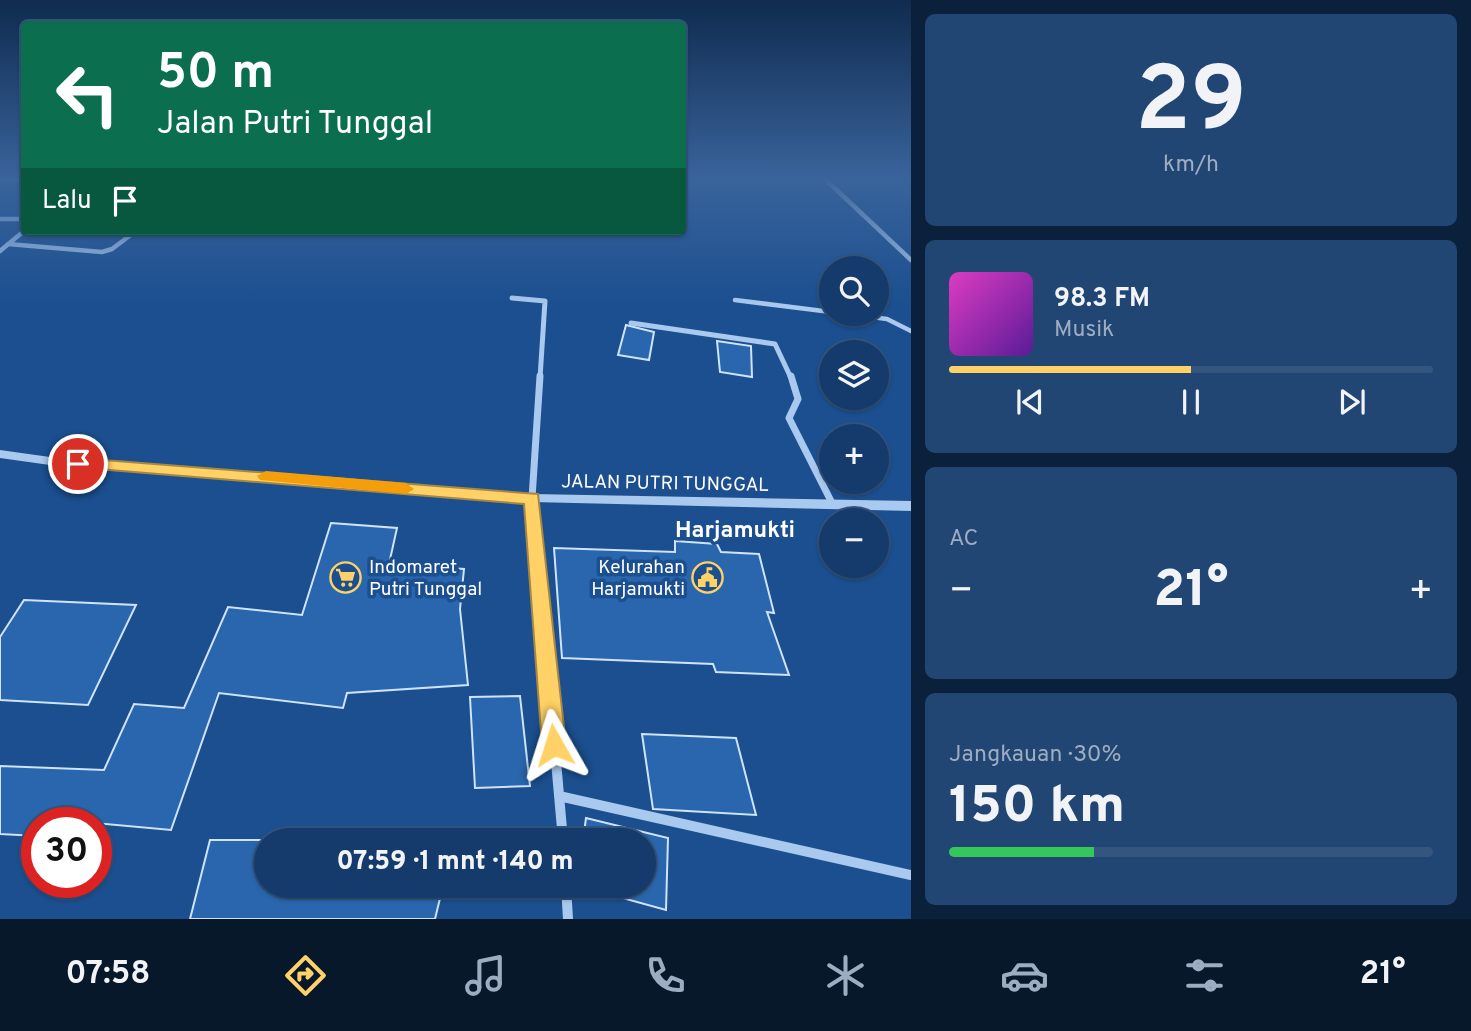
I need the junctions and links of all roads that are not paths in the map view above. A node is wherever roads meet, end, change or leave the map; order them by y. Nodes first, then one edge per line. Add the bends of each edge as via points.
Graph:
1 (868, 220) edge
2 (21, 233) edge
3 (131, 235) edge
4 (8, 244) junction
5 (0, 251) edge
6 (911, 260) edge
7 (512, 298) dead end
8 (735, 300) dead end
9 (819, 310) edge
10 (889, 320) edge
11 (631, 323) dead end
12 (911, 331) edge
13 (0, 454) edge
14 (532, 498) junction
15 (833, 505) junction
16 (911, 506) edge
17 (559, 796) junction
18 (562, 828) edge
19 (911, 875) edge
20 (567, 898) edge
21 (568, 919) edge

1 - 6 street
2 - 4 street
3 - 4 street via 102,252
4 - 5 street
7 - 14 street via 545,301
8 - 9 lane
10 - 12 lane
11 - 15 street via 775,344 798,399 789,418
13 - 14 street, JALAN PUTRI TUNGGAL
14 - 15 street, JALAN PUTRI TUNGGAL
14 - 17 street
15 - 16 street, JALAN PUTRI TUNGGAL
17 - 18 street
17 - 19 street
20 - 21 street

